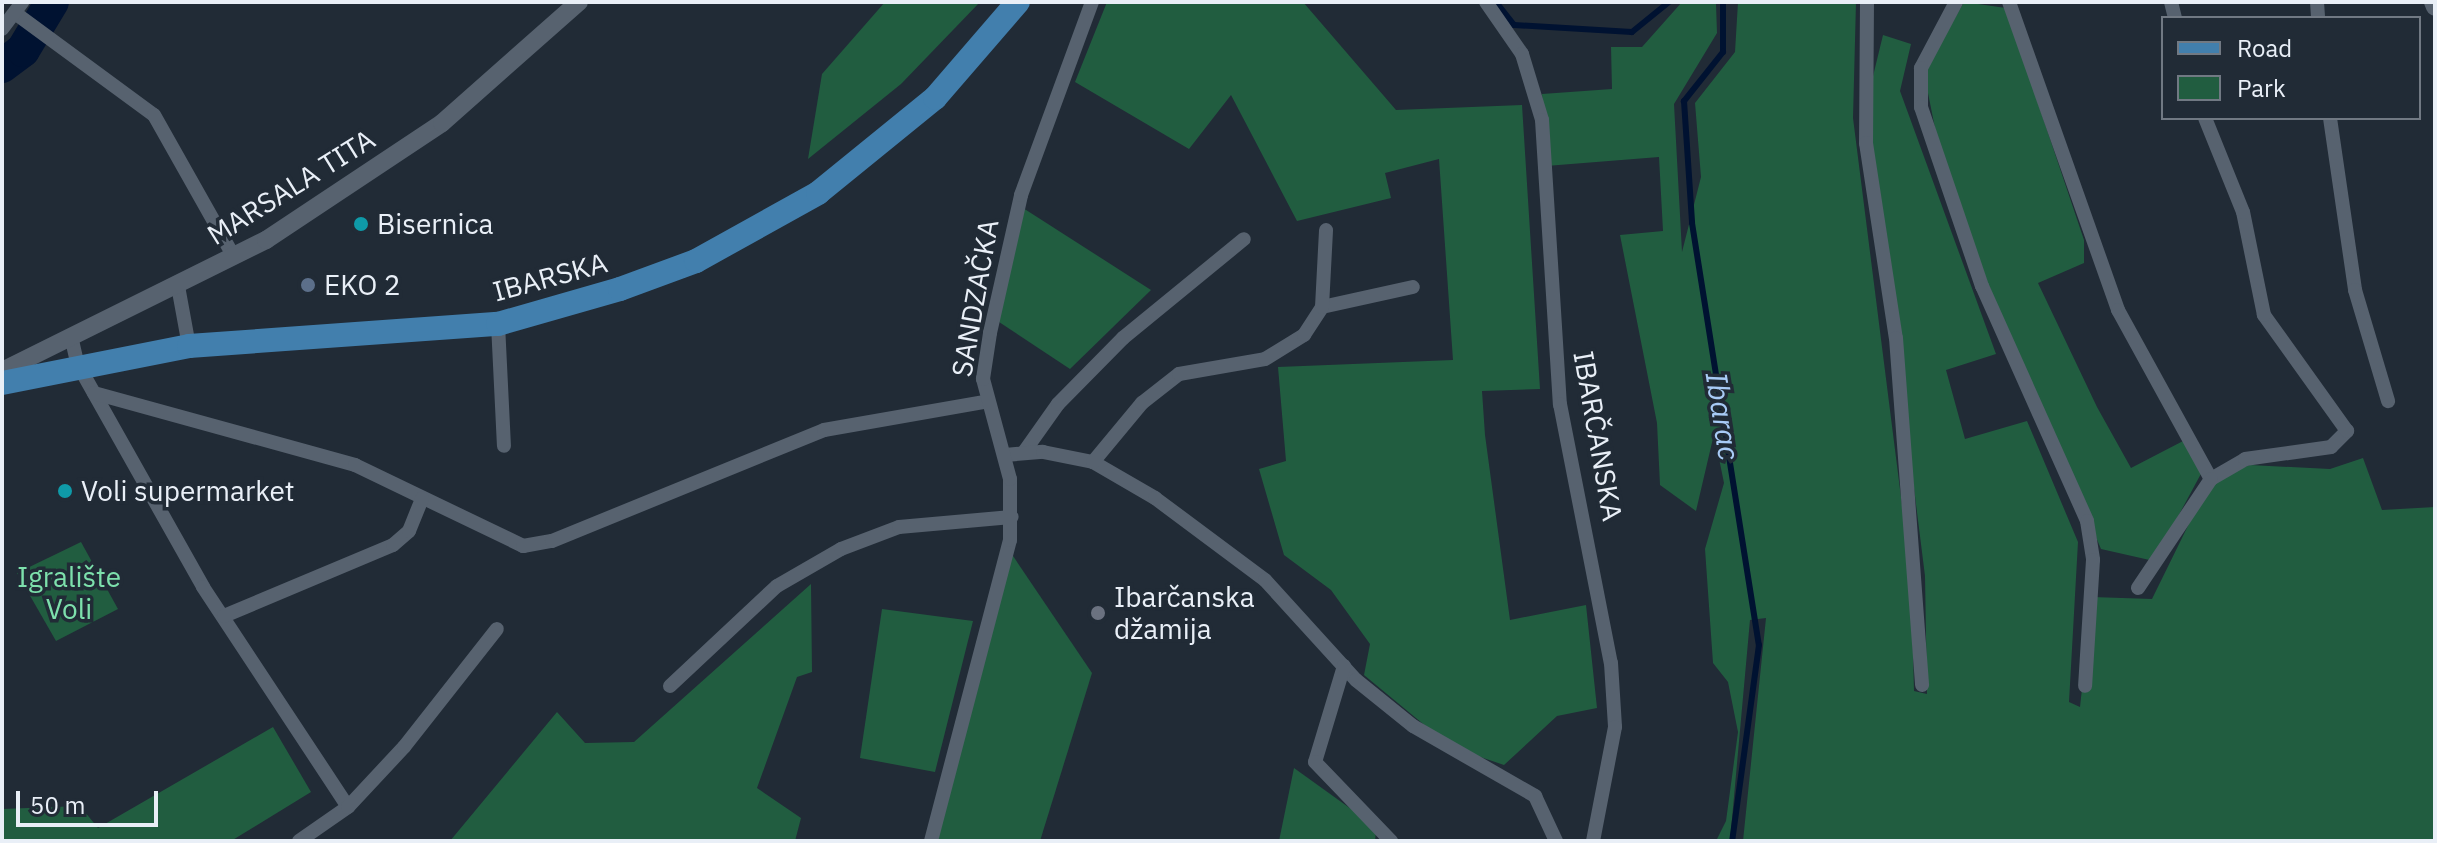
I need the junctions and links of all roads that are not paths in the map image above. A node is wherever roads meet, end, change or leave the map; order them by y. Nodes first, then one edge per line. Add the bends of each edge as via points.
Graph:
1 (579, 2) edge
2 (1018, 2) edge
3 (1092, 2) edge
4 (1486, 2) edge
5 (1867, 2) edge
6 (1956, 2) edge
7 (2009, 2) edge
8 (19, 8) edge
9 (2, 29) edge
10 (2206, 120) edge
11 (2330, 120) edge
12 (1326, 230) dead end
13 (1244, 239) dead end
14 (234, 257) junction
15 (178, 286) junction
16 (1413, 287) dead end
17 (1322, 307) junction
18 (498, 324) junction
19 (71, 336) junction
20 (189, 346) junction
21 (77, 363) junction
22 (2, 371) edge
23 (2, 383) edge
24 (94, 393) junction
25 (2388, 401) dead end
26 (985, 402) junction
27 (504, 446) dead end
28 (1024, 452) junction
29 (1005, 455) junction
30 (1093, 462) junction
31 (2211, 479) junction
32 (422, 499) junction
33 (1012, 517) junction
34 (2138, 588) dead end
35 (224, 616) junction
36 (497, 629) dead end
37 (1344, 666) junction
38 (1922, 685) dead end
39 (670, 686) dead end
40 (2085, 686) dead end
41 (348, 807) junction
42 (299, 841) edge
43 (931, 841) edge
44 (1391, 841) edge
45 (1556, 841) edge
46 (1593, 841) edge

1 - 14 street, MARSALA TITA via 442,123
2 - 18 main road, IBARSKA via 935,98 818,193 696,261
3 - 26 street, SANDZAČKA via 1021,195 990,333
4 - 46 street, IBARČANSKA via 1522,54 1542,120 1560,404 1599,581 1613,695 1609,775
5 - 38 street via 1866,143 1896,338
6 - 40 street via 1921,68 1921,107 1982,286 2087,521 2093,560
7 - 31 street via 2118,310
8 - 9 street
8 - 14 street via 29,25 154,115
10 - 31 street via 2243,212 2264,315 2347,431 2331,447 2245,459
11 - 25 street via 2355,290
12 - 17 street
13 - 28 street via 1123,338 1058,404
14 - 15 street, MARSALA TITA
15 - 19 street, MARSALA TITA
15 - 20 street
16 - 17 street
17 - 30 street via 1282,352 1197,368 1160,386
18 - 20 main road, IBARSKA
18 - 27 street
19 - 21 street
19 - 22 street, MARSALA TITA
20 - 21 main road, IBARSKA
21 - 23 main road, IBARSKA
21 - 24 street
24 - 32 street via 341,460
24 - 35 street
26 - 29 street, SANDZAČKA
26 - 32 street via 872,418 793,440 537,546 508,543
28 - 29 street
28 - 30 street
29 - 33 street, SANDZAČKA
30 - 37 street via 1265,580
31 - 34 street
32 - 35 street via 409,531 393,545
33 - 39 street via 899,527 841,549 777,586
33 - 43 street, SANDZAČKA via 999,601
35 - 41 street
36 - 41 street
37 - 44 street via 1315,762
37 - 45 street via 1460,757 1535,796
41 - 42 street

